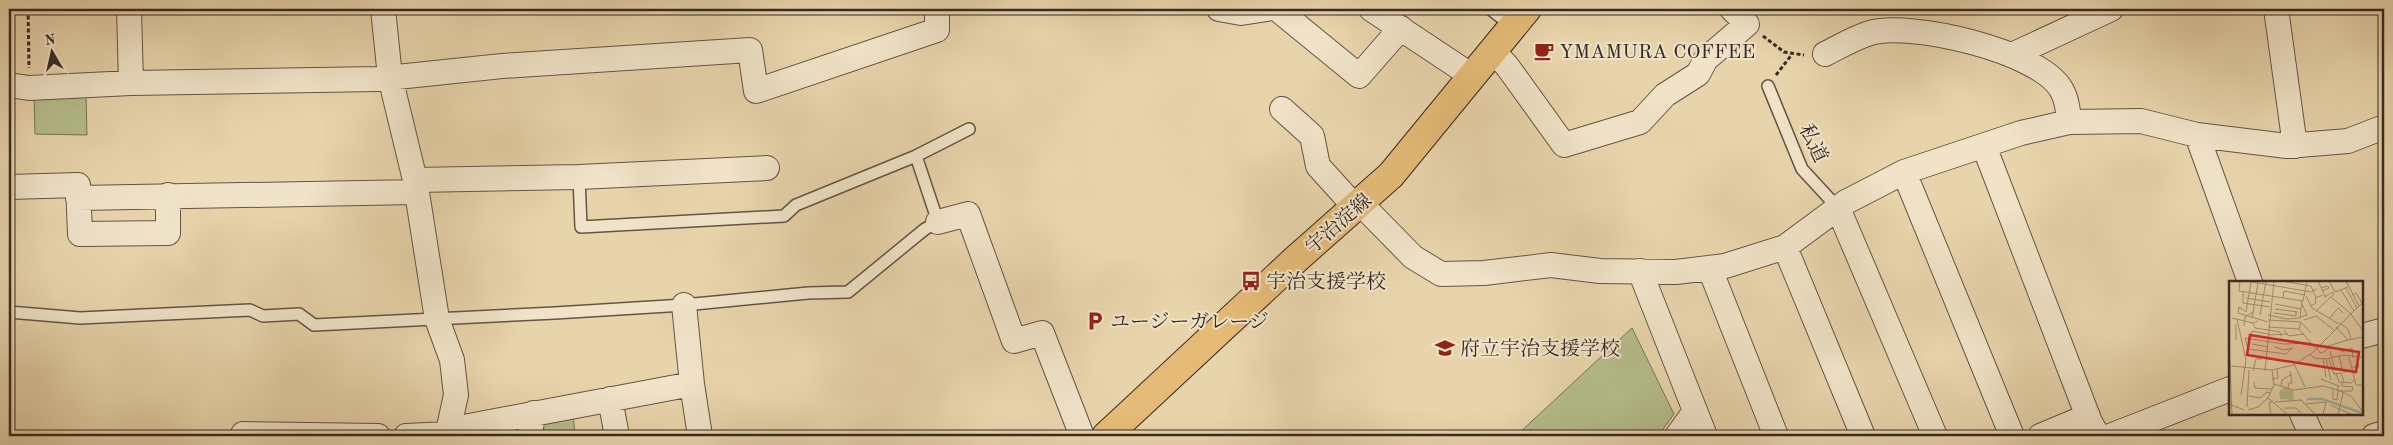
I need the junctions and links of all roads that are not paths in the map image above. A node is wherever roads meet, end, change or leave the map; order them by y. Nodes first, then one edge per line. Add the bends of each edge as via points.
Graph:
1 (129, 9) edge
2 (383, 9) edge
3 (937, 9) edge
4 (1219, 9) edge
5 (1267, 9) edge
6 (1277, 9) edge
7 (1371, 9) edge
8 (1490, 9) edge
9 (2111, 9) edge
10 (2276, 9) edge
11 (1740, 16) edge
12 (1520, 17) edge
13 (1401, 28) junction
14 (1492, 50) junction
15 (1824, 54) road end
16 (2014, 54) junction
17 (1472, 76) junction
18 (390, 77) junction
19 (131, 83) junction
20 (1768, 86) road end
21 (19, 87) edge
22 (1282, 109) dead end
23 (2069, 122) junction
24 (2384, 127) edge
25 (968, 129) dead end
26 (2197, 135) junction
27 (1984, 146) junction
28 (2295, 146) junction
29 (916, 156) junction
30 (767, 168) dead end
31 (1904, 172) junction
32 (579, 177) junction
33 (416, 186) junction
34 (9, 187) edge
35 (168, 195) junction
36 (78, 198) junction
37 (1359, 206) junction
38 (1838, 208) junction
39 (938, 222) junction
40 (1785, 247) junction
41 (1710, 269) junction
42 (1640, 271) junction
43 (2250, 281) edge
44 (684, 305) junction
45 (9, 312) edge
46 (437, 319) junction
47 (2384, 330) edge
48 (2363, 336) edge
49 (692, 384) junction
50 (2229, 389) edge
51 (610, 399) junction
52 (1695, 411) junction
53 (2302, 415) edge
54 (532, 425) edge
55 (2093, 426) edge
56 (448, 433) edge
57 (2384, 433) edge
58 (243, 434) dead end
59 (342, 436) edge
60 (378, 436) edge
61 (406, 436) edge
62 (617, 436) edge
63 (700, 436) edge
64 (1082, 436) edge
65 (1106, 436) edge
66 (1677, 436) edge
67 (1705, 436) edge
68 (1776, 436) edge
69 (1863, 436) edge
70 (1935, 436) edge
71 (2012, 436) edge
72 (2040, 436) edge
73 (2110, 436) edge
74 (2312, 436) edge
75 (2374, 436) edge

1 - 19 street
2 - 18 street
3 - 18 street via 937,30 756,91 750,50 502,66
4 - 5 street via 1241,13
6 - 13 street via 1359,76
7 - 13 street
8 - 12 lane
9 - 16 street
10 - 28 street
11 - 14 street via 1698,74 1665,95 1640,122 1564,145
12 - 14 main road, 宇治淀線
13 - 17 street
14 - 17 main road, 宇治淀線
15 - 16 street via 1870,33 1895,30 1957,38
16 - 23 street via 2044,72 2061,88 2068,104
17 - 37 main road, 宇治淀線 via 1391,175
18 - 19 street via 378,80
18 - 33 street
19 - 21 street
20 - 38 lane, 私道 via 1802,169
22 - 37 street via 1312,136 1318,166
23 - 26 street via 2141,121
23 - 27 street
24 - 28 street via 2348,141
25 - 29 lane
26 - 28 street
26 - 43 street
27 - 31 street
27 - 55 street
29 - 32 lane via 796,205 784,216 581,227
29 - 39 lane
30 - 32 street
31 - 38 street
31 - 71 street
32 - 33 street
33 - 35 street
33 - 46 street
34 - 36 street via 78,185
35 - 36 street
35 - 36 street via 168,233 80,234
37 - 42 street via 1414,257 1441,274 1484,273 1550,265 1600,271
37 - 65 main road, 宇治淀線 via 1295,260
38 - 40 street
38 - 70 street
39 - 44 lane via 848,292
39 - 64 street via 968,214 1014,341 1042,333
40 - 41 street
40 - 69 street
41 - 42 street
41 - 68 street
42 - 52 street
44 - 46 lane
44 - 49 street
45 - 46 lane via 80,318 250,310 263,316 300,314 314,325
46 - 56 street via 452,360 456,395
47 - 48 street
49 - 51 street
49 - 63 street
50 - 73 street
51 - 54 street
51 - 62 street
52 - 66 street
52 - 67 street
53 - 74 street
54 - 56 street
55 - 72 street
56 - 61 street
57 - 75 street
58 - 59 street
59 - 60 street

